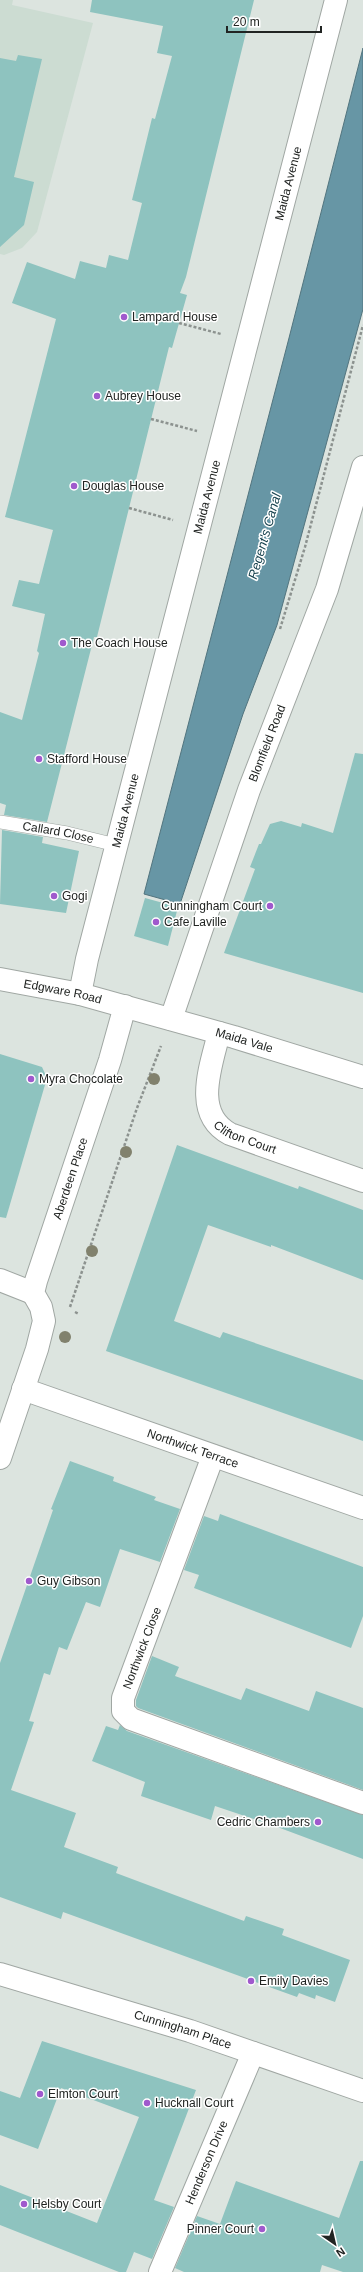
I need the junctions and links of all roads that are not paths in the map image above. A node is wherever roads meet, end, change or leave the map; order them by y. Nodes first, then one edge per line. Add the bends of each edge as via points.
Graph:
1 (336, 0) edge
2 (363, 467) edge
3 (0, 822) edge
4 (116, 845) junction
5 (0, 979) edge
6 (80, 994) junction
7 (125, 1006) junction
8 (171, 1019) junction
9 (219, 1033) junction
10 (363, 1077) edge
11 (363, 1181) edge
12 (0, 1280) edge
13 (33, 1293) junction
14 (23, 1389) junction
15 (213, 1456) junction
16 (0, 1458) edge
17 (363, 1508) edge
18 (363, 1803) edge
19 (0, 1974) edge
20 (253, 2053) junction
21 (363, 2091) edge
22 (160, 2272) edge

1 - 4 main road, Maida Avenue
2 - 8 main road, Blomfield Road via 327,589 249,790
3 - 4 lane, Callard Close via 67,833
4 - 6 main road, Maida Avenue
5 - 6 main road, Edgware Road
6 - 7 main road, Edgware Road
7 - 8 main road, Maida Vale
7 - 13 main road, Aberdeen Place via 110,1060
8 - 9 main road, Maida Vale
9 - 10 main road, Maida Vale
9 - 11 main road, Clifton Court via 208,1088 209,1110 219,1128
12 - 13 main road
13 - 14 main road via 42,1306 44,1321
14 - 15 main road, Northwick Terrace
14 - 16 main road
15 - 17 main road, Northwick Terrace
15 - 18 main road, Northwick Close via 123,1698 123,1712 131,1719
19 - 20 main road, Cunningham Place via 190,2031
20 - 21 main road, Cunningham Place
20 - 22 main road, Henderson Drive

